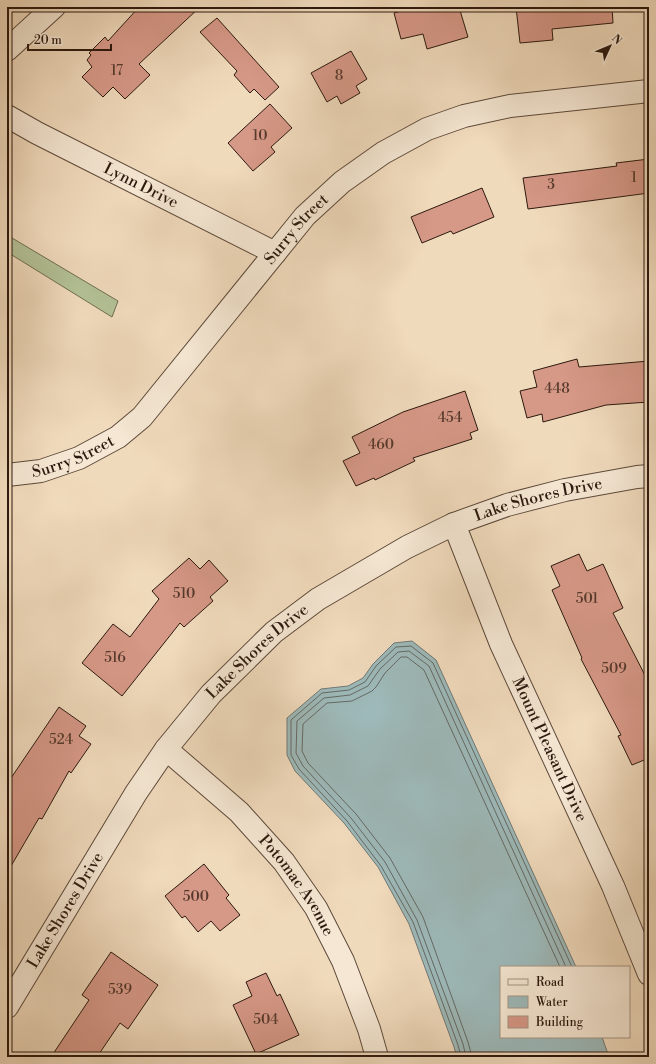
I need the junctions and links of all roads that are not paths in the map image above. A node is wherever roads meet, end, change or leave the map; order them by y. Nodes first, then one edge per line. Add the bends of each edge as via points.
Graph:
1 (54, 7) edge
2 (7, 50) edge
3 (649, 91) edge
4 (7, 116) edge
5 (275, 253) junction
6 (7, 474) edge
7 (649, 476) edge
8 (454, 524) junction
9 (166, 749) junction
10 (649, 974) edge
11 (7, 1007) edge
12 (377, 1057) edge

1 - 2 street
3 - 5 street, Surry Street via 510,106 464,116 428,130 383,153 342,182 305,216
4 - 5 street, Lynn Drive
5 - 6 street, Surry Street via 142,417 118,437 78,458 41,471
7 - 8 street, Lake Shores Drive via 558,492 507,505
8 - 9 street, Lake Shores Drive via 407,547 325,595 274,632 211,694
8 - 10 street, Mount Pleasant Drive via 501,644 613,886
9 - 11 street, Lake Shores Drive via 136,793
9 - 12 street, Potomac Avenue via 239,812 284,862 316,908 343,961

